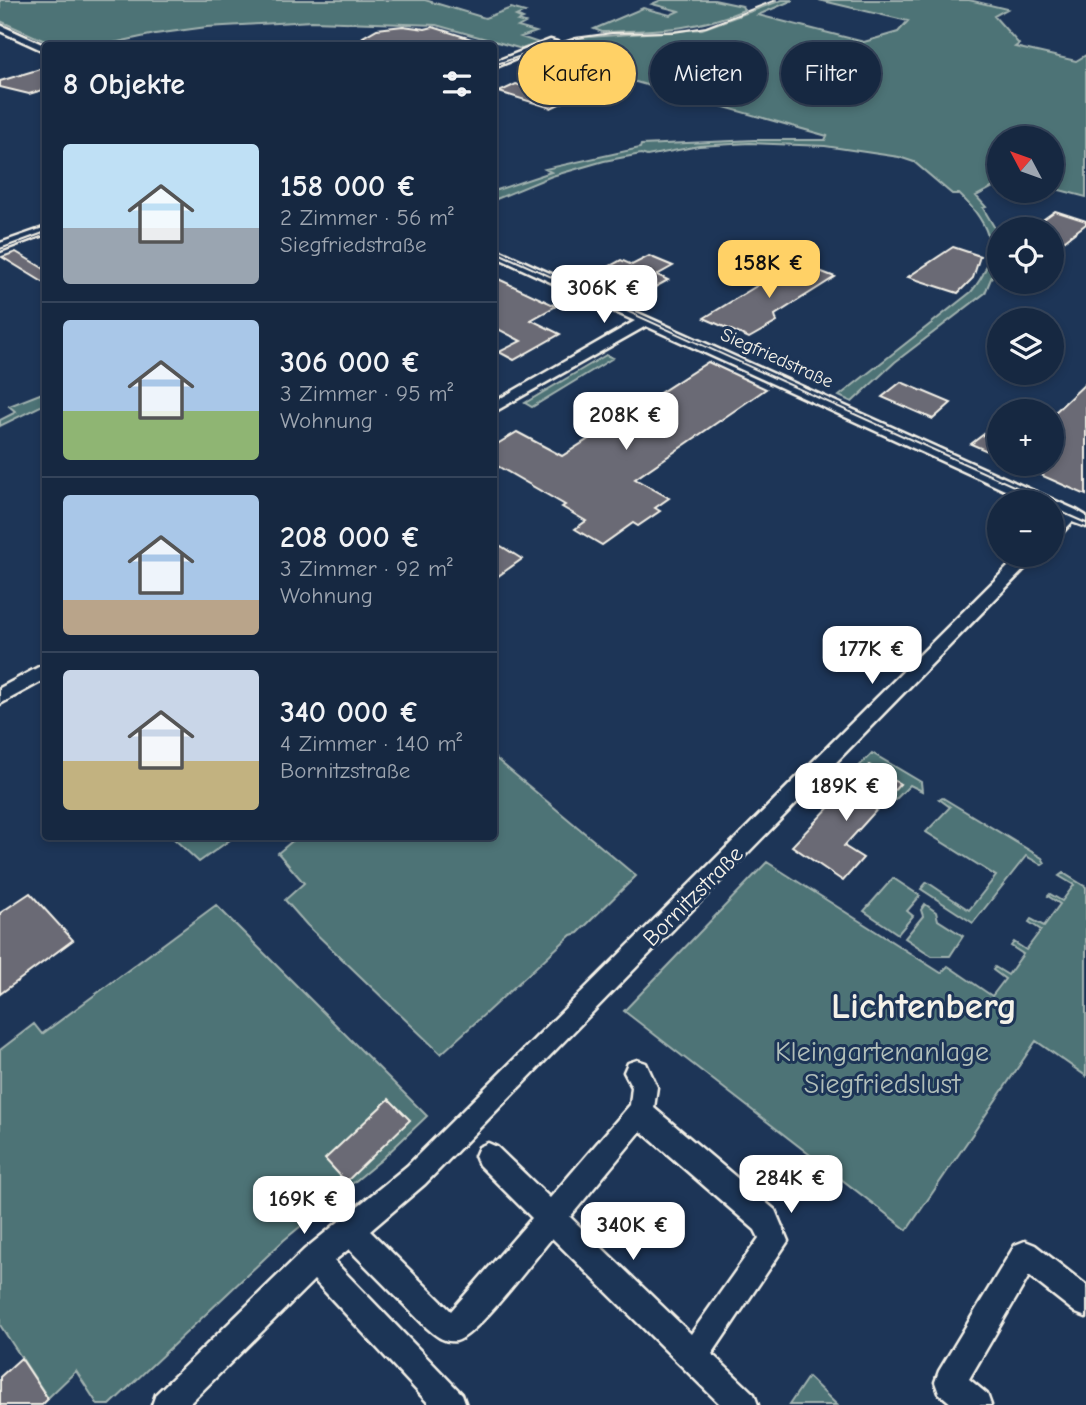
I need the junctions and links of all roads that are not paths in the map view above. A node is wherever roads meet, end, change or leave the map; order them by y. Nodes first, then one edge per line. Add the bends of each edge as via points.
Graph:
1 (0, 28) edge
2 (42, 47) edge
3 (518, 56) edge
4 (497, 64) edge
5 (42, 231) edge
6 (0, 247) edge
7 (497, 253) edge
8 (645, 321) junction
9 (497, 406) edge
10 (1018, 490) edge
11 (1064, 511) edge
12 (1070, 514) junction
13 (1064, 520) edge
14 (1086, 522) edge
15 (1018, 567) edge
16 (42, 672) edge
17 (0, 697) edge
18 (637, 1072) dead end
19 (639, 1113) junction
20 (488, 1156) dead end
21 (552, 1217) junction
22 (349, 1230) junction
23 (314, 1259) junction
24 (1086, 1303) edge
25 (693, 1356) junction
26 (167, 1405) edge
27 (451, 1405) edge
28 (743, 1405) edge
29 (976, 1405) edge

1 - 2 street
3 - 4 street
5 - 6 street
7 - 8 street, Siegfriedstraße
8 - 9 street
8 - 10 street, Siegfriedstraße
11 - 12 street
12 - 13 street
12 - 14 street
15 - 22 street, Bornitzstraße via 416,1175
16 - 17 street
18 - 19 street via 647,1091
19 - 21 street
19 - 25 street via 765,1220 774,1241
20 - 21 street
21 - 22 street via 456,1326 447,1326
21 - 25 street
22 - 23 street, Bornitzstraße
23 - 26 street, Bornitzstraße
23 - 27 street
24 - 29 street via 1025,1255 950,1382
25 - 28 street

